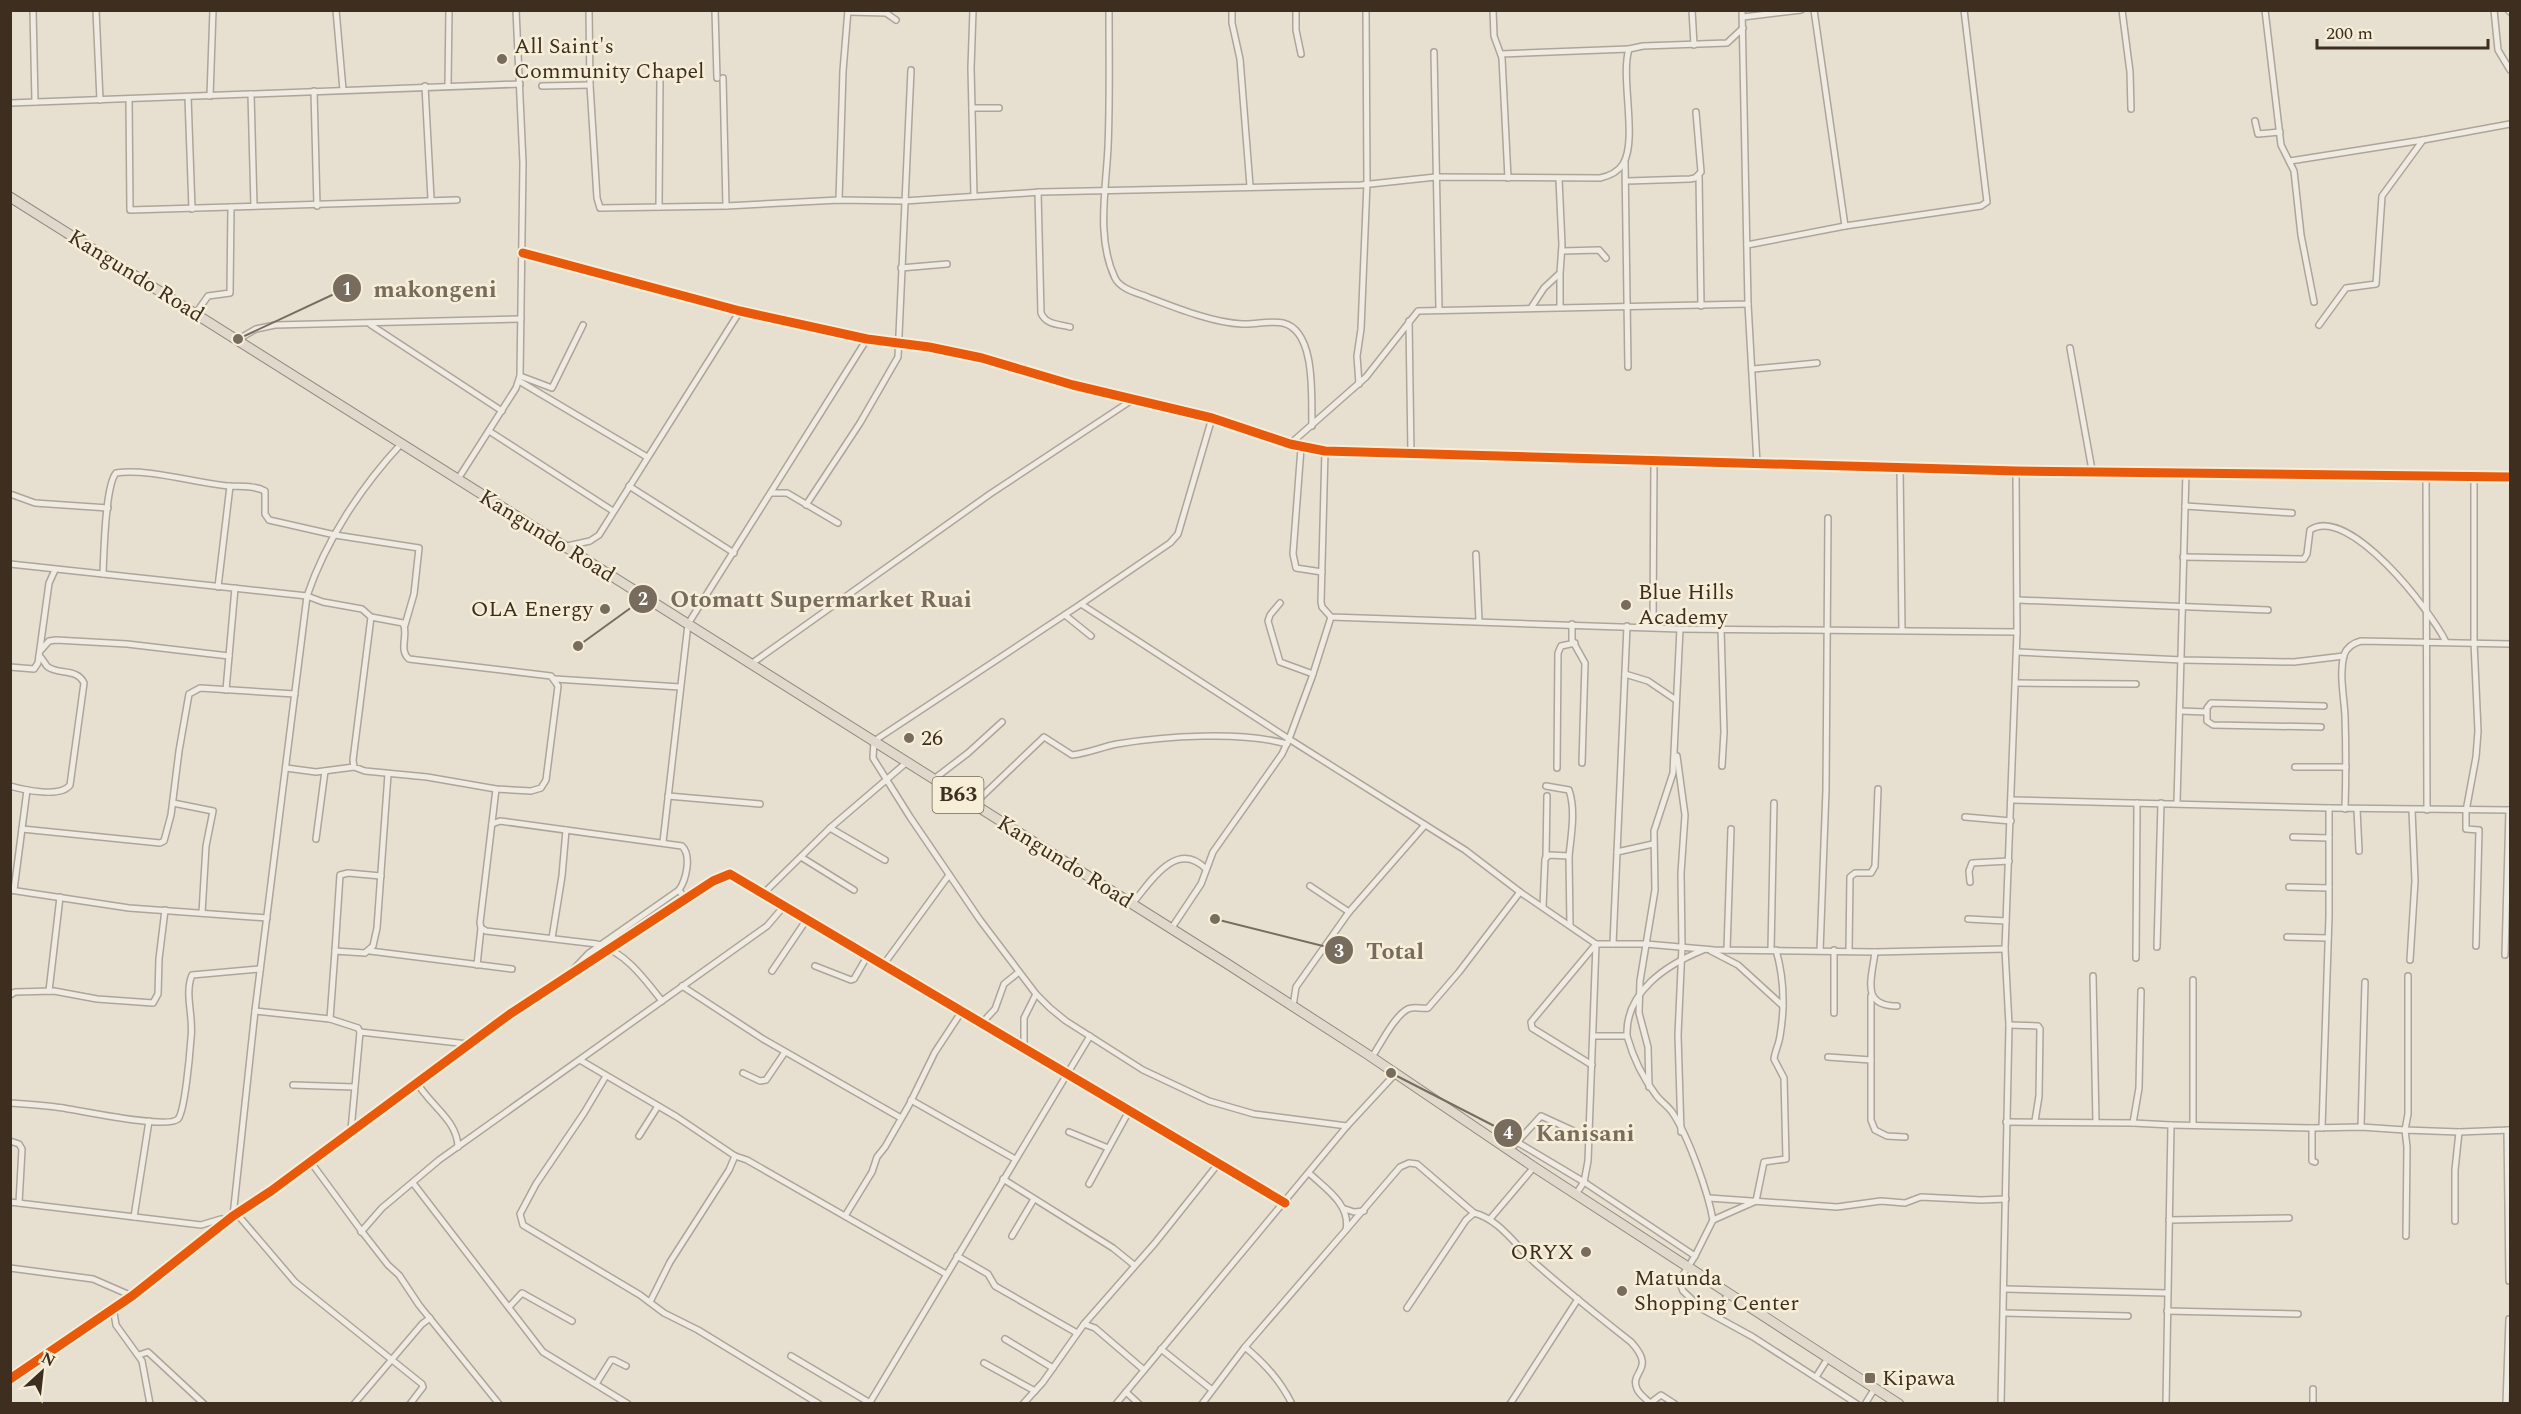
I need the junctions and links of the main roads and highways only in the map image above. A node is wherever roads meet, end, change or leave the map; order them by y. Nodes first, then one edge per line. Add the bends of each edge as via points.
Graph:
1 (10, 197) edge
2 (1899, 1404) edge

1 - 2 highway, Kangundo Road / B63 via 1132,904

